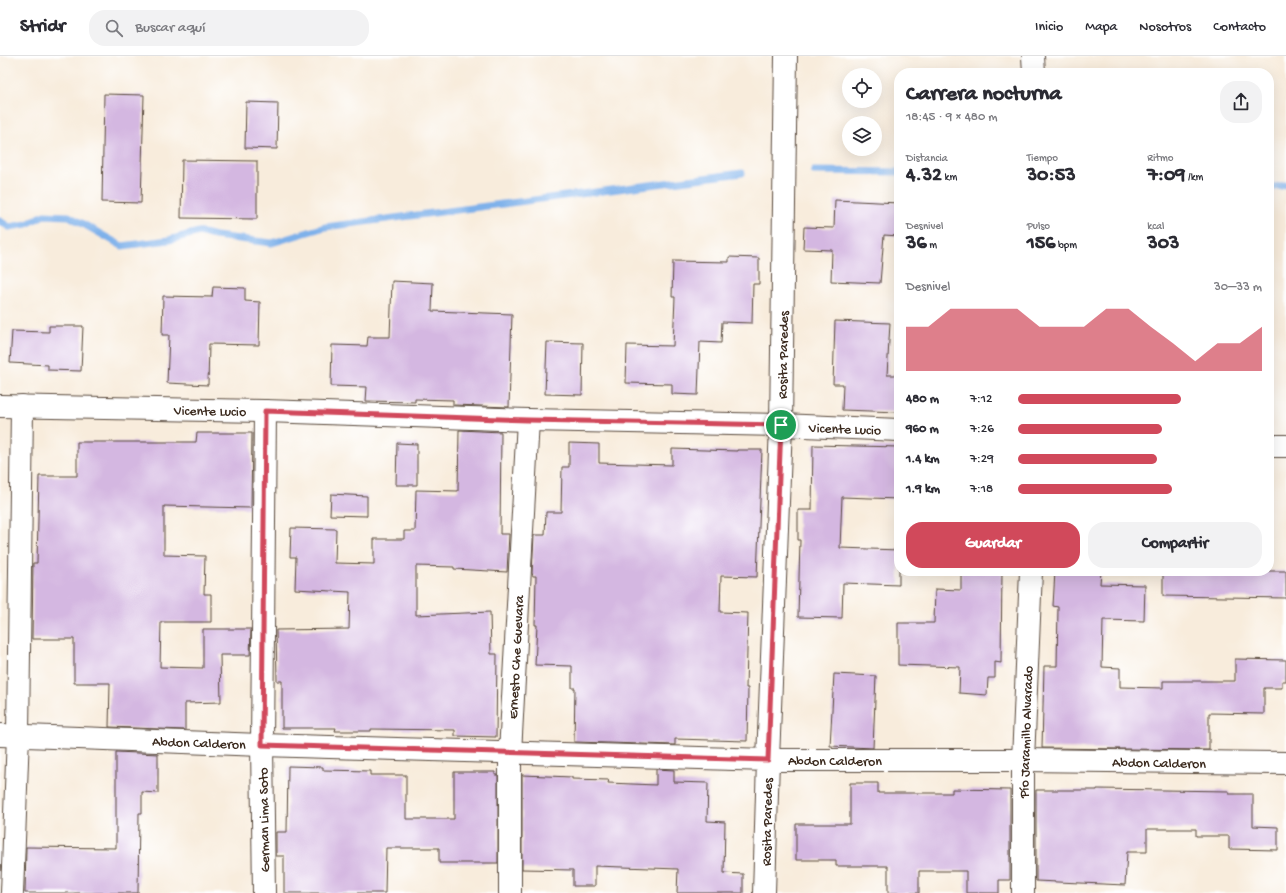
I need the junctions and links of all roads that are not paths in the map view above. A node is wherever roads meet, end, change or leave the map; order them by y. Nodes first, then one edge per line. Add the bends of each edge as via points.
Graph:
1 (786, 56) edge
2 (1033, 56) edge
3 (1034, 68) edge
4 (0, 406) edge
5 (22, 406) junction
6 (265, 411) junction
7 (528, 420) junction
8 (781, 425) junction
9 (894, 430) edge
10 (1274, 446) edge
11 (1286, 446) edge
12 (1031, 576) edge
13 (9, 735) edge
14 (262, 745) junction
15 (510, 753) junction
16 (768, 760) junction
17 (1023, 760) junction
18 (1286, 763) edge
19 (12, 893) edge
20 (264, 893) edge
21 (510, 893) edge
22 (764, 893) edge
23 (1023, 893) edge

1 - 8 street, Rosita Paredes
2 - 3 street
4 - 5 street, Vicente Lucio
5 - 6 street, Vicente Lucio
5 - 13 street
6 - 7 street, Vicente Lucio
6 - 14 street, German Lima Soto
7 - 8 street, Vicente Lucio
7 - 15 street, Ernesto Che Guevara
8 - 9 street, Vicente Lucio
8 - 16 street, Rosita Paredes
10 - 11 street
12 - 17 street, Pío Jaramillo Alvarado
13 - 14 street, Abdon Calderon
13 - 19 street
14 - 15 street, Abdon Calderon
14 - 20 street, German Lima Soto
15 - 16 street, Abdon Calderon
15 - 21 street, Ernesto Che Guevara
16 - 17 street, Abdon Calderon
16 - 22 street, Rosita Paredes
17 - 18 street, Abdon Calderon
17 - 23 street, Pío Jaramillo Alvarado

